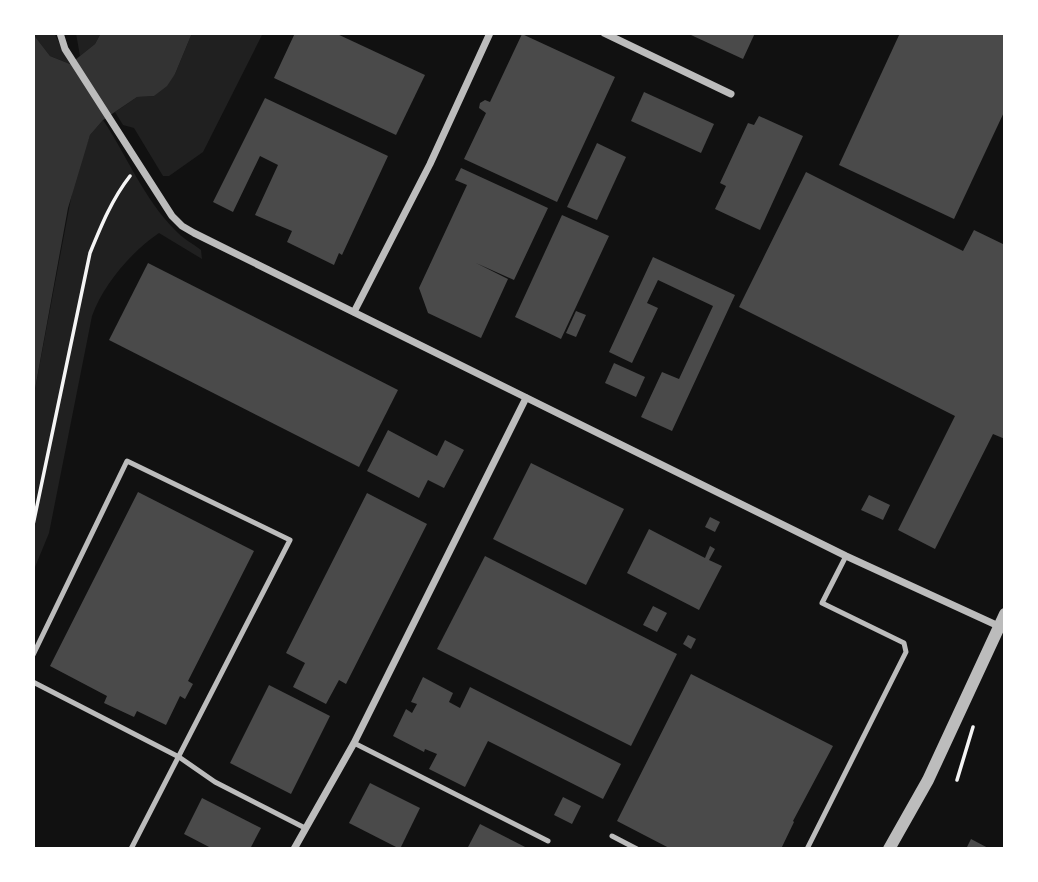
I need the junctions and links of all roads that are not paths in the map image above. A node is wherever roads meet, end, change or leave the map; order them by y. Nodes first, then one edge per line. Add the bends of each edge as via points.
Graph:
1 (60, 33) edge
2 (490, 33) edge
3 (604, 33) edge
4 (730, 94) dead end
5 (354, 312) junction
6 (526, 398) junction
7 (846, 556) junction
8 (1005, 614) edge
9 (1002, 628) edge
10 (33, 655) edge
11 (33, 682) edge
12 (354, 743) junction
13 (179, 757) junction
14 (305, 828) junction
15 (612, 836) dead end
16 (548, 841) dead end
17 (131, 849) edge
18 (294, 849) edge
19 (637, 849) edge
20 (807, 849) edge
21 (889, 849) edge

1 - 5 street via 65,49 182,226
2 - 5 street
3 - 4 street
5 - 6 street
6 - 7 street
6 - 12 street
7 - 9 street
7 - 20 lane via 822,603 904,643 906,652
8 - 9 street
9 - 21 street
10 - 13 lane via 127,461 290,540
11 - 13 lane
12 - 14 street
12 - 16 lane
13 - 14 lane via 215,782
13 - 17 lane
14 - 18 street
15 - 19 lane

